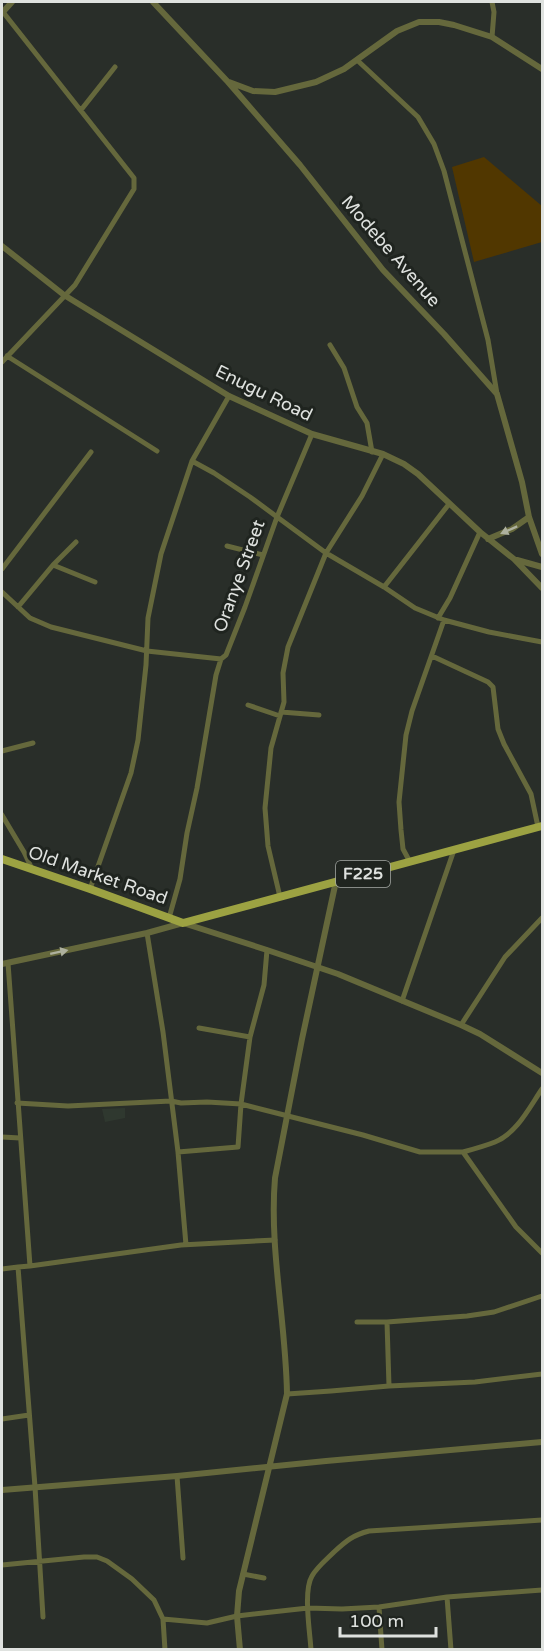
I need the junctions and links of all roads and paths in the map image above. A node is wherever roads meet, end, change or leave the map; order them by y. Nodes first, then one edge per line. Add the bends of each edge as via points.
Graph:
1 (12, 2) edge
2 (153, 2) edge
3 (492, 2) edge
4 (2, 12) edge
5 (492, 37) junction
6 (357, 60) junction
7 (115, 67) dead end
8 (543, 69) edge
9 (228, 82) junction
10 (81, 110) junction
11 (2, 246) edge
12 (64, 295) junction
13 (330, 345) dead end
14 (7, 356) junction
15 (2, 362) edge
16 (497, 394) junction
17 (229, 396) junction
18 (312, 434) junction
19 (157, 450) dead end
20 (91, 452) dead end
21 (372, 452) junction
22 (383, 454) junction
23 (192, 461) junction
24 (449, 504) junction
25 (277, 517) junction
26 (529, 517) junction
27 (480, 532) junction
28 (488, 539) junction
29 (76, 542) dead end
30 (541, 542) edge
31 (227, 546) dead end
32 (327, 553) junction
33 (543, 554) edge
34 (263, 555) junction
35 (514, 559) junction
36 (53, 566) junction
37 (543, 567) edge
38 (2, 569) edge
39 (95, 582) dead end
40 (384, 587) junction
41 (543, 588) edge
42 (2, 592) edge
43 (18, 608) junction
44 (441, 619) junction
45 (543, 642) edge
46 (147, 651) junction
47 (432, 656) junction
48 (220, 659) junction
49 (248, 705) dead end
50 (280, 714) junction
51 (320, 715) dead end
52 (33, 743) dead end
53 (2, 750) edge
54 (2, 815) edge
55 (540, 826) edge
56 (454, 849) junction
57 (2, 860) edge
58 (410, 862) junction
59 (32, 870) junction
60 (336, 881) junction
61 (90, 889) junction
62 (280, 897) junction
63 (169, 918) junction
64 (543, 918) edge
65 (183, 924) junction
66 (147, 933) junction
67 (267, 950) junction
68 (5, 964) edge
69 (317, 968) junction
70 (402, 1001) junction
71 (461, 1025) junction
72 (199, 1028) dead end
73 (250, 1037) junction
74 (543, 1073) edge
75 (543, 1089) edge
76 (171, 1101) junction
77 (17, 1103) junction
78 (241, 1104) junction
79 (287, 1116) junction
80 (2, 1137) edge
81 (20, 1138) junction
82 (178, 1152) junction
83 (463, 1152) junction
84 (275, 1240) junction
85 (186, 1245) junction
86 (543, 1253) edge
87 (30, 1266) junction
88 (18, 1267) junction
89 (2, 1269) edge
90 (543, 1296) edge
91 (357, 1322) dead end
92 (387, 1322) junction
93 (543, 1374) edge
94 (389, 1386) junction
95 (287, 1394) junction
96 (29, 1415) junction
97 (2, 1419) edge
98 (543, 1442) edge
99 (269, 1466) junction
100 (177, 1476) junction
101 (35, 1487) junction
102 (2, 1490) edge
103 (543, 1520) edge
104 (183, 1558) dead end
105 (40, 1560) junction
106 (2, 1565) edge
107 (243, 1574) junction
108 (264, 1578) dead end
109 (543, 1590) edge
110 (447, 1597) junction
111 (380, 1607) junction
112 (308, 1608) junction
113 (237, 1616) junction
114 (43, 1617) dead end
115 (163, 1619) junction
116 (165, 1650) edge
117 (240, 1650) edge
118 (311, 1650) edge
119 (382, 1650) edge
120 (451, 1650) edge

1 - 4 street
2 - 9 street, Modebe Avenue
3 - 5 street
4 - 10 street
5 - 6 street via 454,24 419,22 397,31
5 - 8 street
6 - 9 street via 316,82 275,92 253,91
6 - 16 street via 418,117 434,144 488,340
7 - 10 street
9 - 16 street, Modebe Avenue via 383,270
10 - 12 street via 135,184 85,270
11 - 12 street, Enugu Road
12 - 14 street
12 - 17 street, Enugu Road
13 - 21 street via 367,423
14 - 15 street
14 - 19 street
16 - 26 street, Modebe Avenue
17 - 18 street, Enugu Road
17 - 23 street
18 - 21 street, Enugu Road
18 - 25 street, Oranye Street
20 - 38 street
21 - 22 street, Enugu Road
22 - 24 street, Enugu Road via 418,474
22 - 32 street via 363,496
23 - 25 street
23 - 46 street via 161,554 148,618
24 - 27 street, Enugu Road
24 - 40 street
25 - 32 street
25 - 34 street, Oranye Street
26 -> 28 street
26 - 30 street, Modebe Avenue
27 - 28 street, Enugu Road
27 - 44 street
28 - 35 street, Enugu Road
29 - 36 street
30 - 33 street, Modebe Avenue
31 - 34 street
32 - 40 street
32 - 50 street via 288,647
34 - 48 street, Oranye Street via 226,655
35 - 37 street
35 - 41 street
36 - 39 street
36 - 43 street
40 - 44 street via 415,608
42 - 43 street, Oranye Street
43 - 46 street, Oranye Street via 51,627
44 - 45 street
44 - 47 street
46 - 48 street, Oranye Street
46 - 61 street via 131,773
47 - 55 street via 493,687 498,729 531,794
47 - 58 street via 412,711 404,749 400,830
48 - 63 street via 180,879
49 - 50 street
50 - 51 street
50 - 62 street via 270,748 265,808 268,846
52 - 53 street
54 - 59 street
55 - 56 main road, F225
56 - 58 main road, F225
56 - 70 street
57 - 59 main road, Old Market Road
58 - 60 main road, F225
59 - 61 main road, Old Market Road
60 - 62 main road, F225
60 - 69 street
61 - 63 main road, Old Market Road
62 - 65 main road, F225
63 - 65 main road, Old Market Road
64 - 71 street via 505,957
65 - 66 street
65 - 67 street
68 -> 66 street
66 - 76 street
67 - 69 street
67 - 73 street via 264,985
68 - 77 street
69 - 70 street
69 - 79 street
70 - 71 street
71 - 74 street
72 - 73 street
73 - 78 street
75 - 83 street via 507,1135
76 - 77 street via 68,1106
76 - 78 street
76 - 82 street
77 - 81 street
78 - 79 street
78 - 82 street via 238,1146
79 - 83 street via 420,1152
79 - 84 street via 273,1197
80 - 81 street
81 - 87 street
82 - 85 street
83 - 86 street via 516,1227
84 - 85 street
84 - 95 street
85 - 87 street
87 - 88 street
88 - 89 street
88 - 96 street
90 - 92 street via 495,1312
91 - 92 street
92 - 94 street
93 - 94 street
94 - 95 street
95 - 99 street
96 - 97 street
96 - 101 street
98 - 99 street
99 - 100 street
99 - 107 street
100 - 101 street
100 - 104 street
101 - 102 street
101 - 105 street
103 - 112 street via 356,1535 312,1576
105 - 106 street
105 - 114 street
105 - 115 street via 97,1557 107,1561 154,1600
107 - 108 street
107 - 113 street
109 - 110 street
110 - 111 street
110 - 120 street
111 - 112 street
111 - 119 street
112 - 113 street
112 - 118 street
113 - 115 street via 207,1623
113 - 117 street
115 - 116 street

